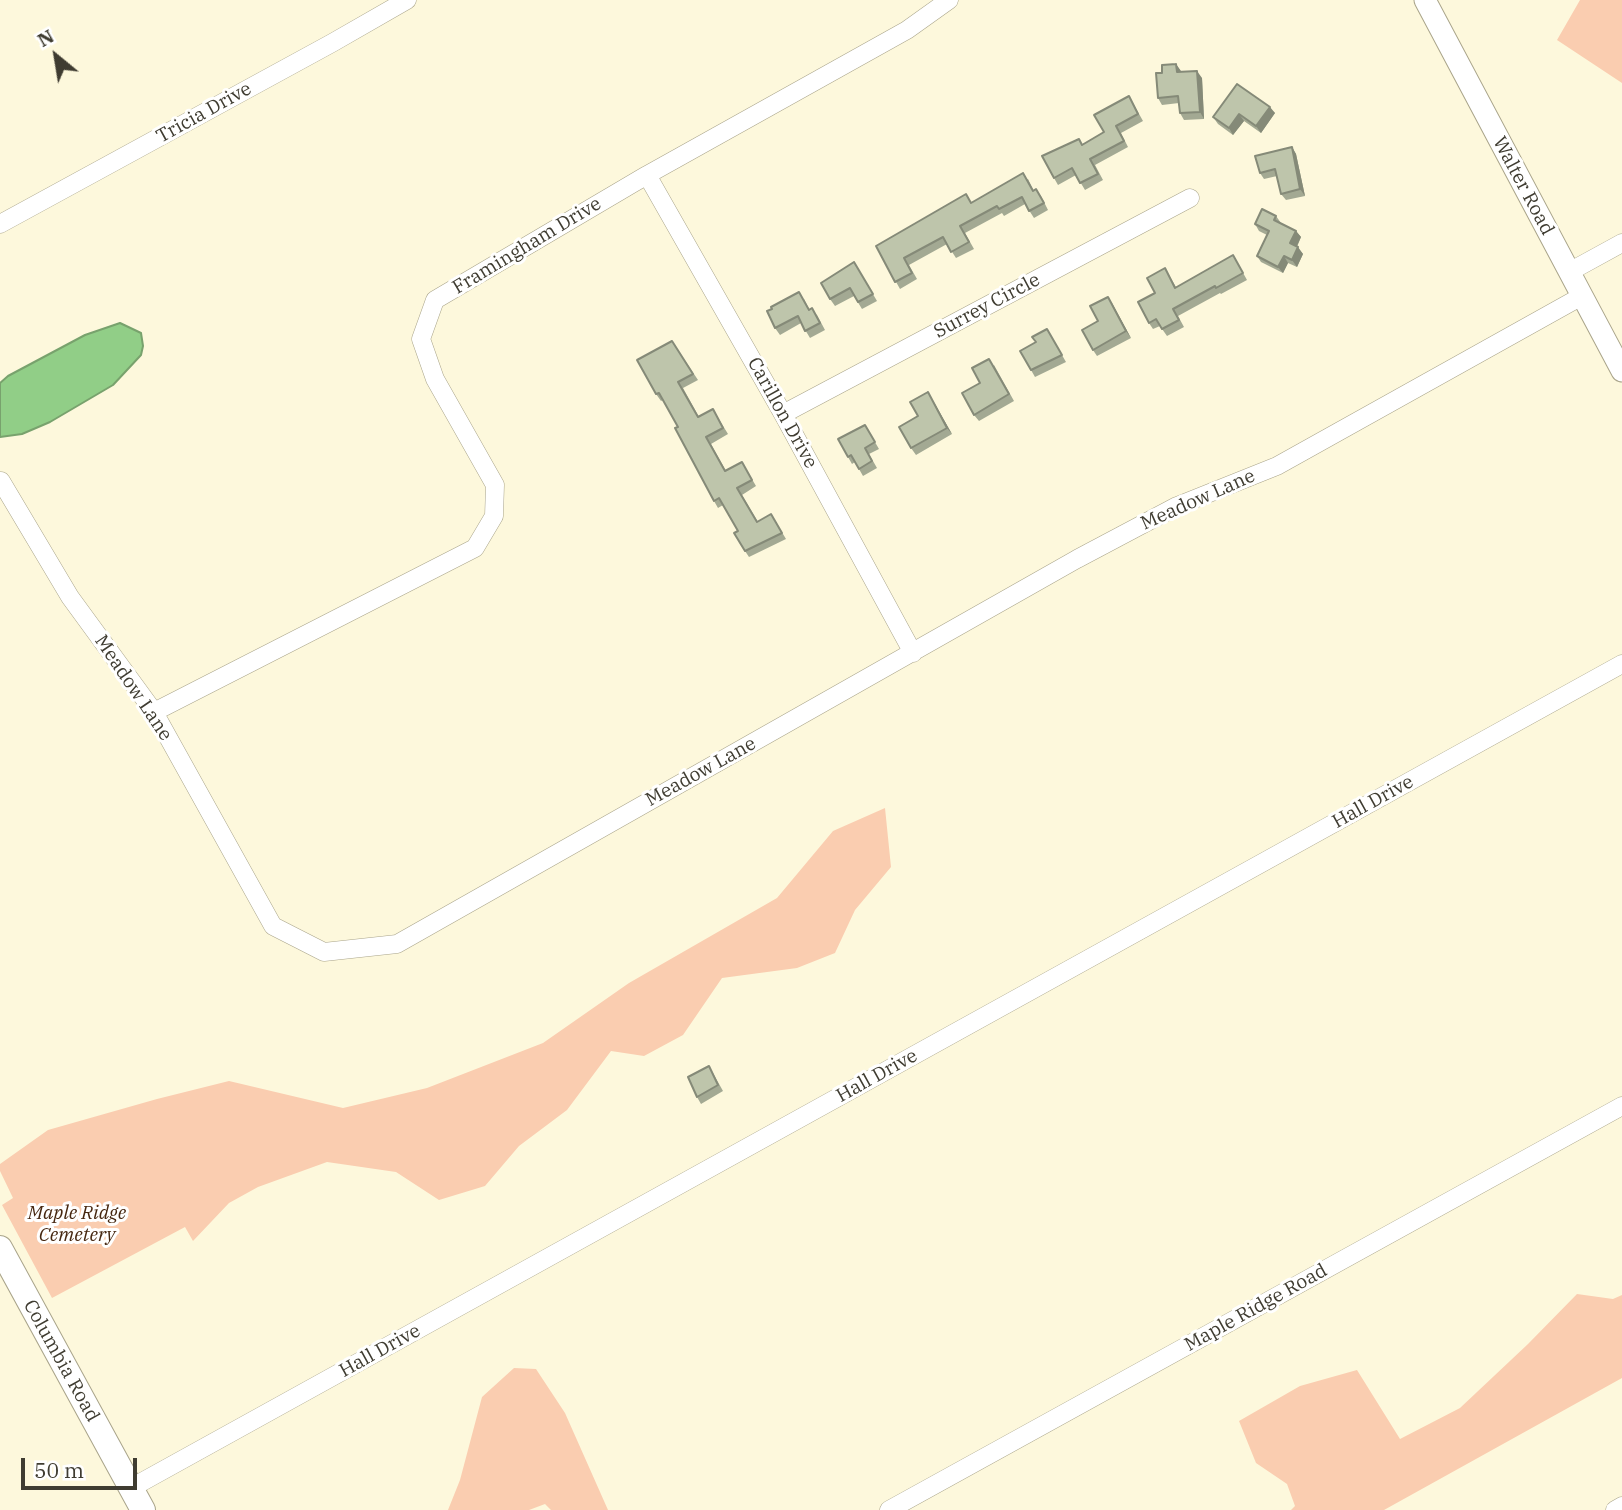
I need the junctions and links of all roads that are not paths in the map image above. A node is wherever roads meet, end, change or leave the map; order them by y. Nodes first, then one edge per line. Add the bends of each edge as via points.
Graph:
1 (407, 0) edge
2 (949, 0) edge
3 (1433, 3) edge
4 (647, 175) junction
5 (1190, 198) dead end
6 (0, 223) edge
7 (1622, 243) edge
8 (1569, 272) junction
9 (1582, 296) junction
10 (1622, 371) edge
11 (783, 414) junction
12 (1, 481) edge
13 (913, 653) junction
14 (1622, 664) edge
15 (154, 712) junction
16 (1622, 1106) edge
17 (0, 1248) edge
18 (137, 1499) edge
19 (1622, 1506) edge
20 (889, 1510) edge
21 (1615, 1510) edge

1 - 6 street, Tricia Drive
2 - 4 street, Framingham Drive via 907,30
3 - 8 street, Walter Road
4 - 11 street, Carillon Drive
4 - 15 street, Framingham Drive via 435,300 421,339 435,379 495,485 494,516 475,548
5 - 11 street, Surrey Circle
7 - 8 street
8 - 9 street, Walter Road
9 - 10 street, Walter Road
9 - 13 street, Meadow Lane via 1277,466 1177,506
11 - 13 street, Carillon Drive
12 - 15 street, Meadow Lane via 70,597
13 - 15 street, Meadow Lane via 397,944 324,952 273,926
14 - 18 street, Hall Drive
16 - 20 street, Maple Ridge Road
17 - 18 main road, Columbia Road
19 - 21 street

